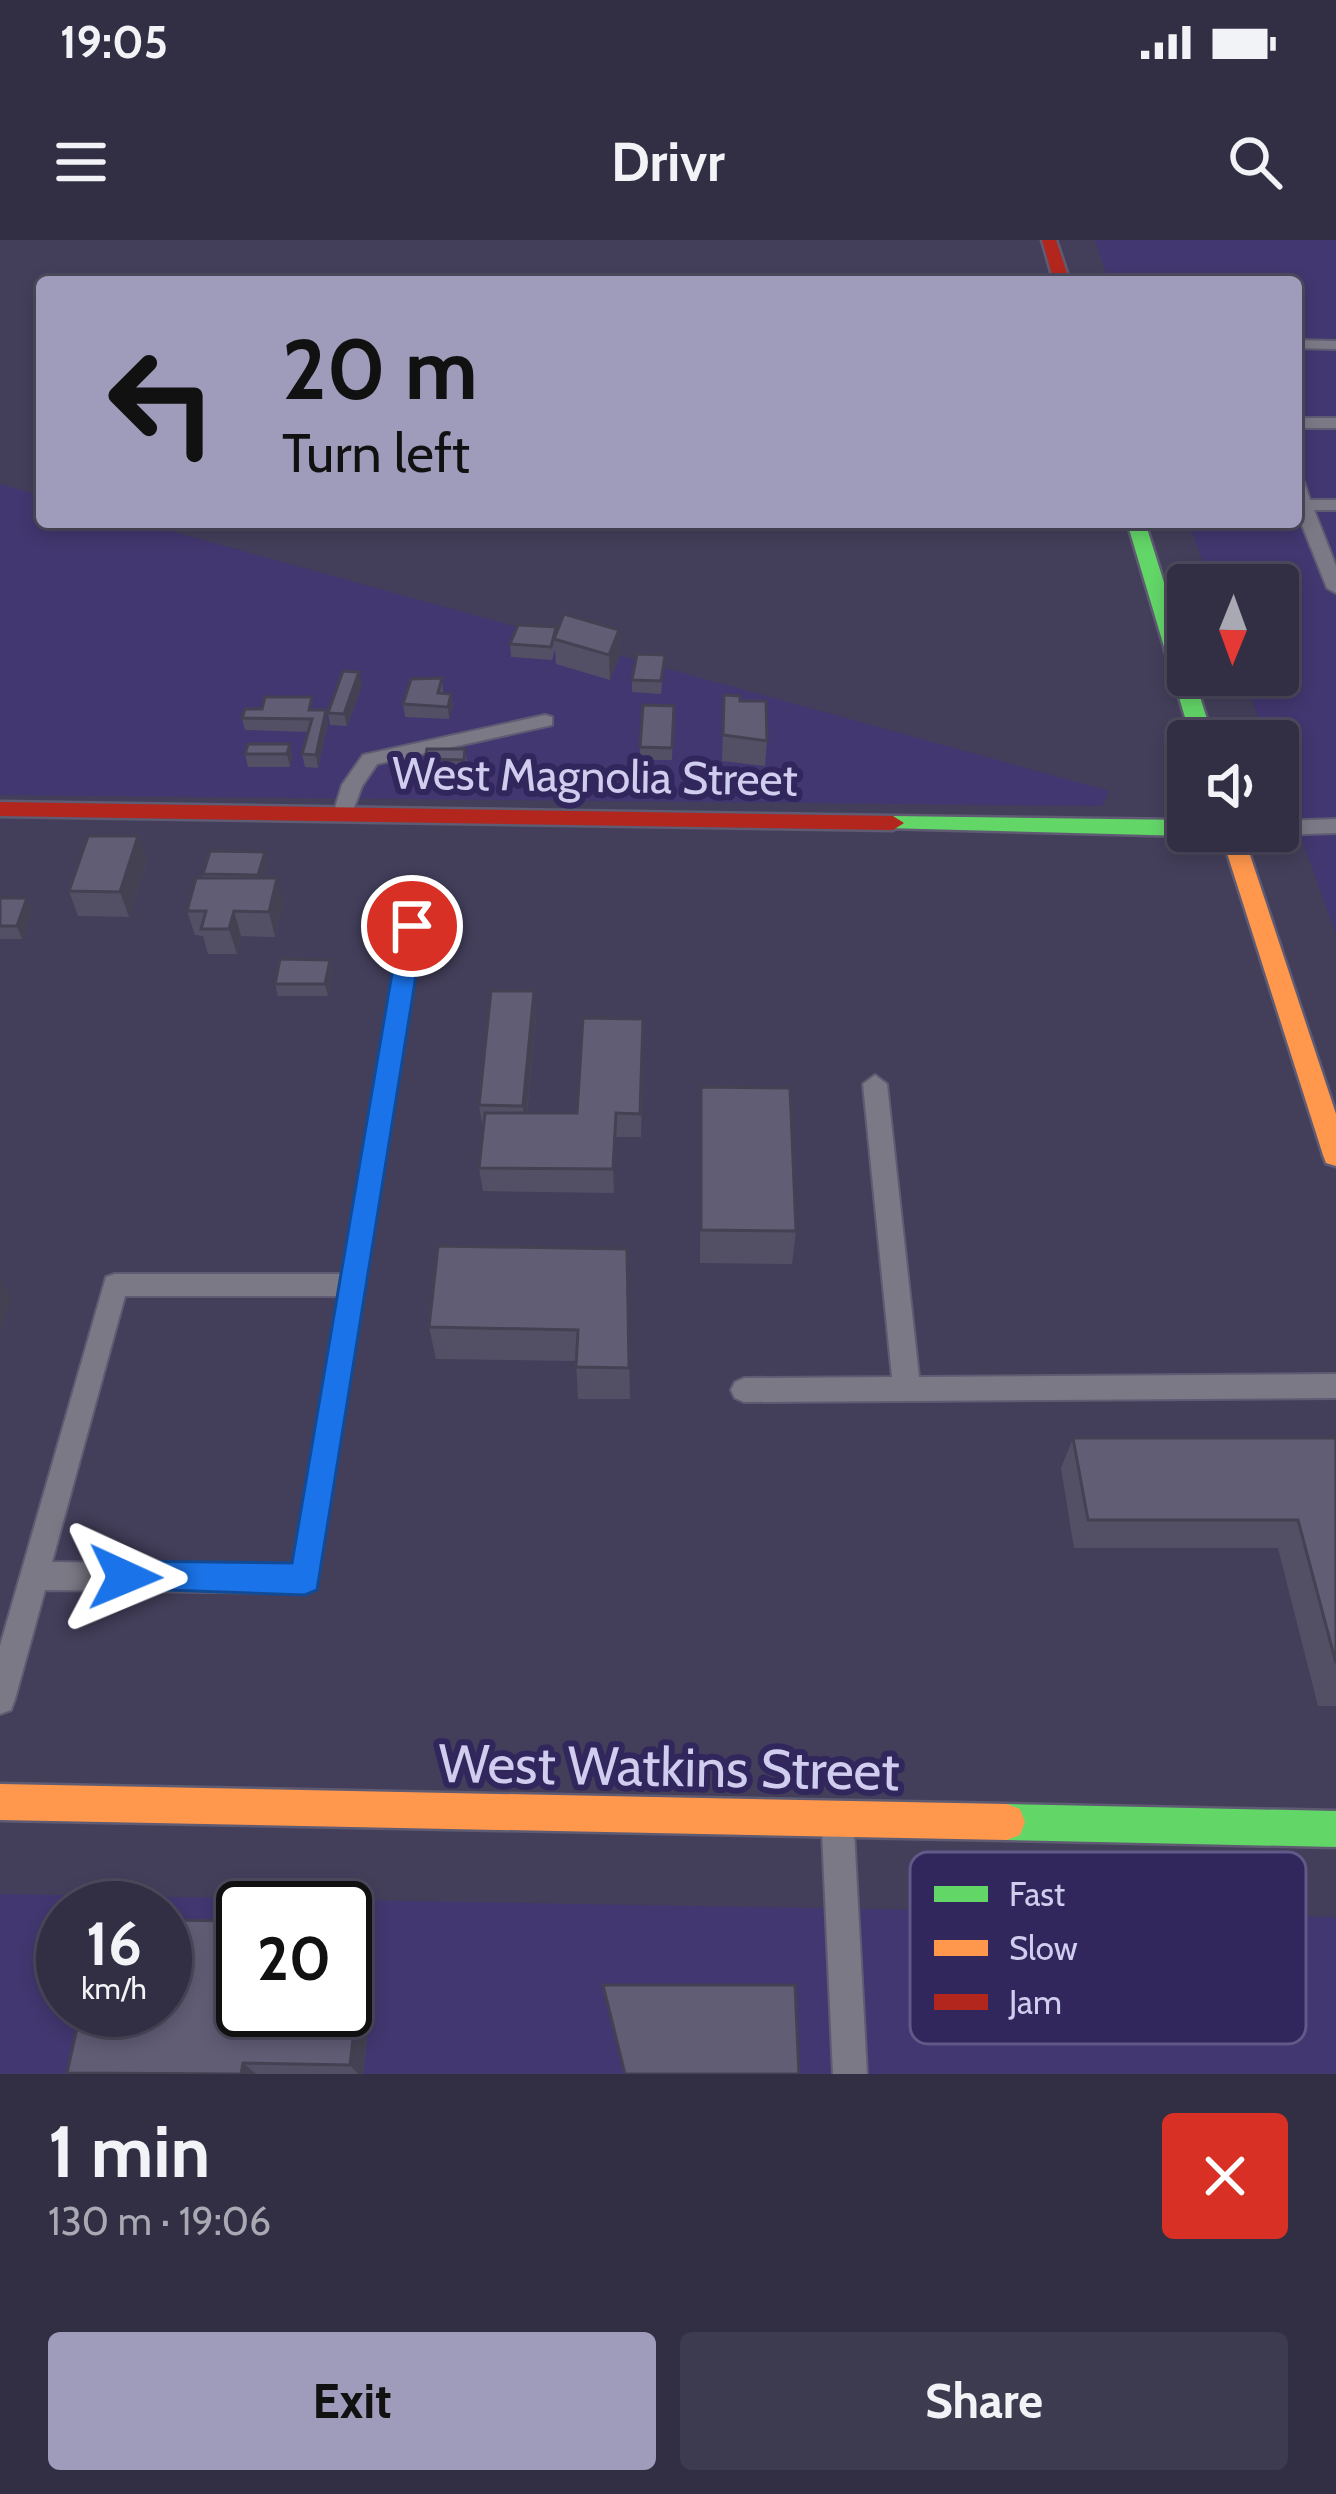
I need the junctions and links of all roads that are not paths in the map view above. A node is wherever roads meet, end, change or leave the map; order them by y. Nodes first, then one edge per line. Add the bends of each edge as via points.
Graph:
1 (1049, 240) edge
2 (1060, 276) edge
3 (1302, 344) edge
4 (1336, 345) edge
5 (1302, 422) edge
6 (1336, 423) edge
7 (1302, 505) edge
8 (1336, 505) edge
9 (1302, 510) edge
10 (1138, 528) edge
11 (1336, 588) edge
12 (1197, 720) edge
13 (545, 721) dead end
14 (0, 808) edge
15 (343, 814) junction
16 (1336, 826) edge
17 (1299, 827) edge
18 (1167, 828) edge
19 (1238, 852) edge
20 (412, 926) dead end
21 (875, 1084) dead end
22 (1336, 1155) edge
23 (352, 1285) junction
24 (1336, 1386) edge
25 (907, 1389) junction
26 (744, 1390) dead end
27 (35, 1576) junction
28 (0, 1699) edge
29 (0, 1802) edge
30 (838, 1818) junction
31 (1336, 1829) edge
32 (850, 2074) edge

1 - 2 street
3 - 4 lane
5 - 6 lane
7 - 8 lane
9 - 11 lane
10 - 12 street
13 - 15 lane via 370,759
14 - 15 street, West Magnolia Street
15 - 18 street, West Magnolia Street
16 - 17 lane
19 - 22 street
20 - 23 lane
21 - 25 lane
23 - 27 lane via 115,1285
23 - 27 lane via 305,1579
24 - 25 lane
25 - 26 lane
27 - 28 lane
29 - 30 street, West Watkins Street
30 - 31 street, West Watkins Street
30 - 32 lane

